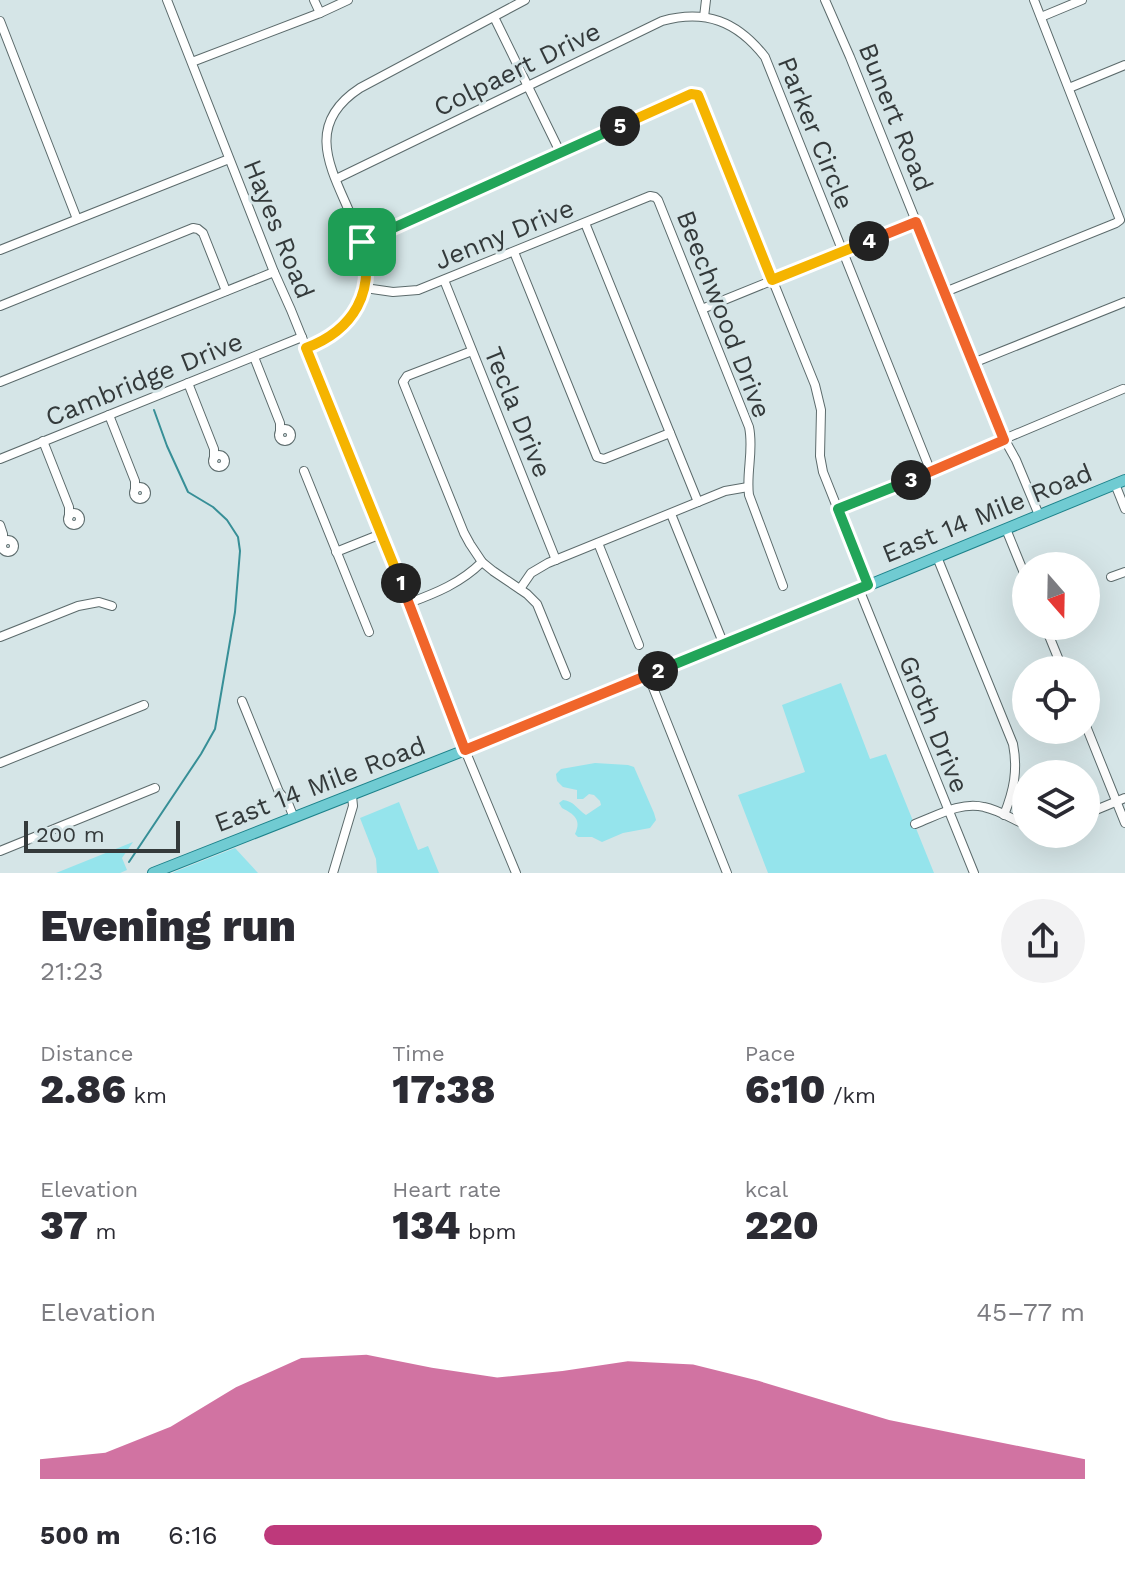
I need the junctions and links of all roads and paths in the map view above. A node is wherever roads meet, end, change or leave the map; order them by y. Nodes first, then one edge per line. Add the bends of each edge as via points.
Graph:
1 (167, 0) edge
2 (314, 0) edge
3 (348, 0) edge
4 (525, 0) edge
5 (706, 0) edge
6 (1034, 0) edge
7 (1082, 0) edge
8 (830, 2) edge
9 (320, 13) junction
10 (494, 17) junction
11 (704, 17) junction
12 (1041, 17) junction
13 (0, 21) edge
14 (192, 62) junction
15 (1125, 65) edge
16 (529, 86) junction
17 (1069, 88) junction
18 (560, 152) junction
19 (229, 159) junction
20 (336, 179) junction
21 (655, 197) joint
22 (77, 219) junction
23 (916, 222) junction
24 (585, 223) junction
25 (362, 242) junction
26 (0, 250) edge
27 (842, 251) junction
28 (514, 252) junction
29 (274, 272) junction
30 (444, 280) junction
31 (772, 280) junction
32 (365, 288) junction
33 (226, 291) junction
34 (945, 292) junction
35 (1125, 302) edge
36 (0, 306) edge
37 (702, 309) junction
38 (302, 337) junction
39 (306, 348) junction
40 (472, 351) junction
41 (254, 357) junction
42 (973, 363) junction
43 (0, 382) edge
44 (188, 383) junction
45 (1123, 389) dead end
46 (109, 415) junction
47 (282, 428) dead end
48 (670, 433) junction
49 (1004, 440) junction
50 (43, 441) junction
51 (217, 454) dead end
52 (0, 459) edge
53 (304, 471) dead end
54 (931, 472) junction
55 (1121, 484) edge
56 (137, 486) dead end
57 (748, 487) junction
58 (698, 502) junction
59 (838, 509) junction
60 (1125, 509) edge
61 (71, 512) dead end
62 (671, 514) junction
63 (1039, 515) junction
64 (1006, 529) junction
65 (381, 534) junction
66 (598, 543) junction
67 (336, 552) junction
68 (1015, 552) edge
69 (937, 557) junction
70 (556, 560) junction
71 (482, 562) junction
72 (1125, 572) edge
73 (1111, 577) dead end
74 (783, 586) dead end
75 (863, 587) junction
76 (520, 589) junction
77 (409, 603) junction
78 (112, 606) dead end
79 (369, 632) dead end
80 (0, 637) edge
81 (639, 645) dead end
82 (724, 645) junction
83 (566, 675) dead end
84 (648, 675) junction
85 (242, 701) dead end
86 (144, 705) dead end
87 (1095, 744) edge
88 (465, 750) junction
89 (0, 763) edge
90 (155, 788) dead end
91 (352, 796) junction
92 (1121, 800) edge
93 (1100, 808) edge
94 (948, 811) junction
95 (1004, 815) junction
96 (294, 818) junction
97 (1012, 819) edge
98 (1125, 823) edge
99 (915, 824) dead end
100 (0, 851) edge
101 (153, 873) edge
102 (333, 873) edge
103 (516, 873) edge
104 (727, 873) edge
105 (974, 873) edge

1 - 14 street, Hayes Road
2 - 9 street
3 - 9 street
4 - 10 street
5 - 11 street
6 - 12 street
7 - 12 street
8 - 23 street, Bunert Road
9 - 14 street
10 - 16 street
10 - 20 street via 343,101 327,131 327,154
11 - 16 street, Colpaert Drive via 662,21
11 - 27 street, Parker Circle via 736,28 765,57
12 - 17 street
13 - 22 street
14 - 19 street, Hayes Road
15 - 17 street
16 - 18 street
16 - 20 street, Colpaert Drive
17 - 34 street via 1120,220
18 - 25 street
18 - 31 street, Groth Drive via 696,94
19 - 22 street
19 - 29 street, Hayes Road
20 - 25 street
21 - 24 street, Jenny Drive
21 - 37 street, Beechwood Drive
22 - 26 street
23 - 27 street
23 - 34 street, Bunert Road
24 - 28 street, Jenny Drive
24 - 48 street
25 - 32 street
27 - 31 street
27 - 54 street, Parker Circle
28 - 30 street, Jenny Drive
28 - 48 street via 599,459
29 - 33 street
29 - 38 street, Hayes Road
30 - 32 street, Jenny Drive via 403,292
30 - 40 street, Tecla Drive
31 - 37 street
31 - 59 street, Groth Drive via 819,398 821,462
32 - 39 street via 344,324
33 - 36 street via 203,233 193,228
33 - 43 street
34 - 42 street, Bunert Road
35 - 42 street
37 - 57 street, Beechwood Drive via 749,427
38 - 39 street, Hayes Road
38 - 41 street, Cambridge Drive
39 - 65 street, Hayes Road
40 - 70 street, Tecla Drive
40 - 71 street via 403,379 464,533
41 - 44 street, Cambridge Drive
41 - 47 street
42 - 49 street, Bunert Road
44 - 46 street, Cambridge Drive
44 - 51 street
45 - 49 street
46 - 50 street, Cambridge Drive
46 - 56 street
48 - 58 street
49 - 54 street
49 - 63 street, Bunert Road
50 - 52 street, Cambridge Drive
50 - 61 street
53 - 67 street
54 - 59 street
55 - 60 street
55 - 63 main road, East 14 Mile Road
57 - 58 street
57 - 74 street, Beechwood Drive
58 - 62 street
59 - 75 street, Groth Drive
62 - 66 street
62 - 82 street
63 - 64 main road, East 14 Mile Road
64 - 68 street
64 - 69 main road, East 14 Mile Road
65 - 67 street
65 - 77 street, Hayes Road
66 - 70 street
66 - 81 street
67 - 79 street
69 - 75 main road, East 14 Mile Road
69 - 95 street via 1013,744 1015,780
70 - 76 street via 531,573
71 - 76 street
71 - 77 street via 447,588
72 - 73 street
75 - 82 main road, East 14 Mile Road
75 - 94 street, Groth Drive
76 - 83 street via 539,608
77 - 88 street, Hayes Road
78 - 80 street via 78,606
82 - 84 main road, East 14 Mile Road
84 - 88 main road, East 14 Mile Road
84 - 104 street
85 - 96 street
86 - 89 street
87 - 92 street
88 - 91 main road, East 14 Mile Road
88 - 103 street, Hayes Road
90 - 100 street
91 - 96 main road, East 14 Mile Road
91 - 102 street
92 - 93 street
92 - 98 street
94 - 95 street via 974,805
94 - 99 street
94 - 105 street, Groth Drive
95 - 97 street
96 - 101 main road, East 14 Mile Road

